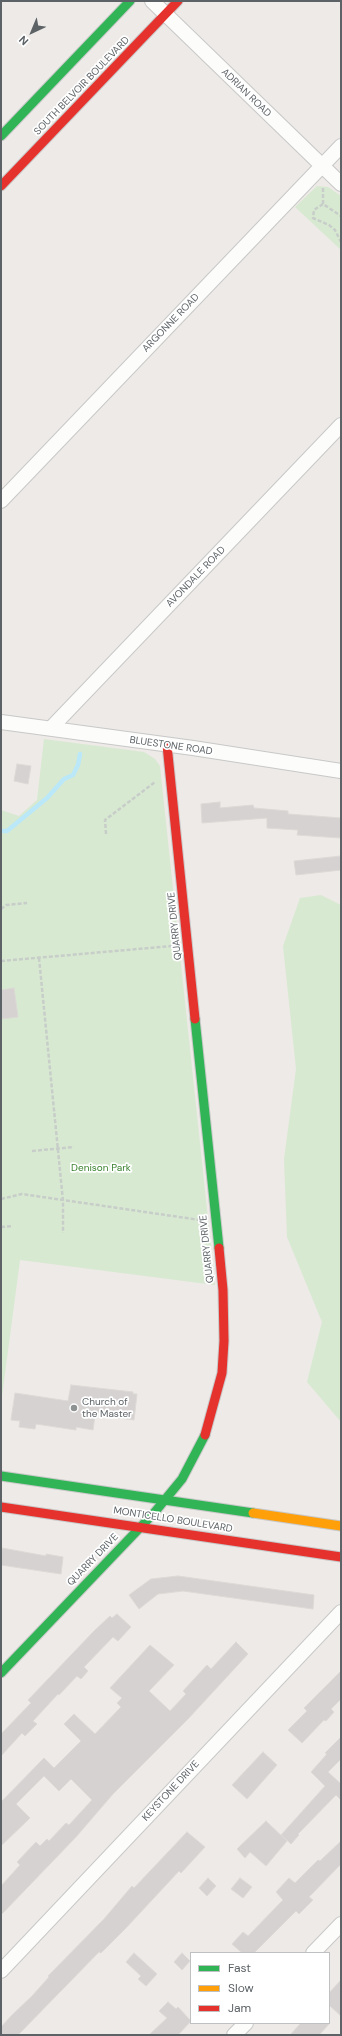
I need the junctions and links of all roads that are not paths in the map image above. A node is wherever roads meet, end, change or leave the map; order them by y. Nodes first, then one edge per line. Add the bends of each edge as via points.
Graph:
1 (130, 1) edge
2 (152, 1) edge
3 (178, 1) edge
4 (165, 14) junction
5 (1, 136) edge
6 (341, 146) edge
7 (322, 166) junction
8 (341, 184) edge
9 (1, 186) edge
10 (341, 425) edge
11 (1, 501) edge
12 (1, 722) edge
13 (51, 728) junction
14 (167, 745) junction
15 (341, 771) edge
16 (1, 1476) edge
17 (166, 1500) junction
18 (1, 1507) edge
19 (141, 1526) junction
20 (341, 1526) edge
21 (341, 1557) edge
22 (341, 1612) edge
23 (1, 1673) edge
24 (341, 1924) edge
25 (314, 1952) edge
26 (1, 1970) edge
27 (245, 2024) edge
28 (234, 2035) edge

1 - 5 street
2 - 4 street, ADRIAN ROAD
3 - 4 street, SOUTH BELVOIR BOULEVARD
4 - 7 street, ADRIAN ROAD
4 - 9 street, SOUTH BELVOIR BOULEVARD
6 - 7 street, ARGONNE ROAD
7 - 8 street, ADRIAN ROAD
7 - 11 street, ARGONNE ROAD
10 - 13 street, AVONDALE ROAD
12 - 13 street, BLUESTONE ROAD
13 - 14 street, BLUESTONE ROAD
14 - 15 street, BLUESTONE ROAD
14 - 17 street, QUARRY DRIVE via 223,1290 224,1342 222,1373 207,1430 185,1474
16 - 17 street, MONTICELLO BOULEVARD
17 - 19 street, QUARRY DRIVE
17 - 20 street, MONTICELLO BOULEVARD
18 - 19 street, MONTICELLO BOULEVARD
19 - 21 street, MONTICELLO BOULEVARD
19 - 23 street, QUARRY DRIVE
22 - 26 street, KEYSTONE DRIVE
24 - 25 street
27 - 28 street

